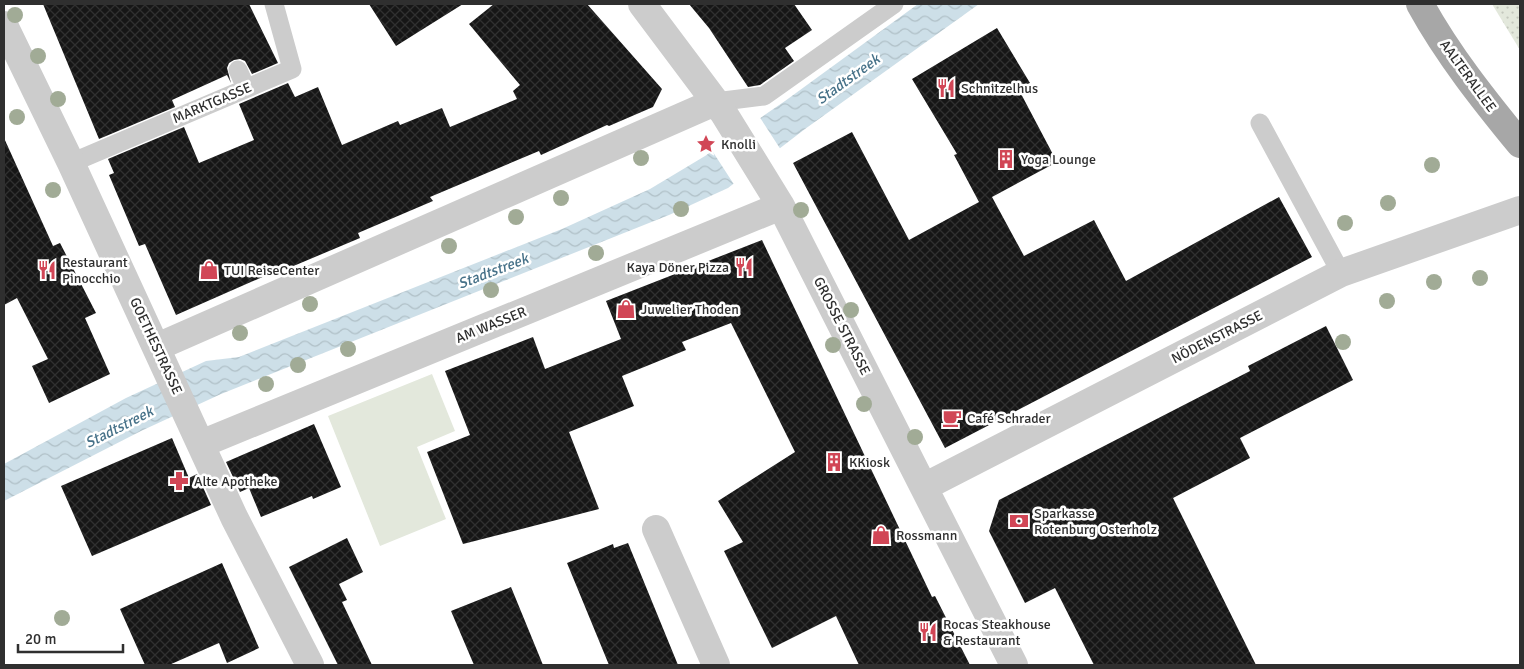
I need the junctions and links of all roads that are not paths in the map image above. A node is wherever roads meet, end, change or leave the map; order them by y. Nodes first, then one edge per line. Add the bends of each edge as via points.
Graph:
1 (274, 4) edge
2 (642, 4) edge
3 (894, 4) edge
4 (1420, 4) edge
5 (4, 25) edge
6 (238, 70) dead end
7 (246, 88) junction
8 (719, 107) junction
9 (1260, 123) dead end
10 (1520, 144) edge
11 (71, 163) junction
12 (781, 206) junction
13 (1520, 210) edge
14 (1342, 274) junction
15 (162, 359) junction
16 (197, 434) junction
17 (924, 487) junction
18 (656, 529) dead end
19 (310, 665) edge
20 (716, 665) edge
21 (1014, 665) edge

1 - 7 lane, MARKTGASSE via 292,69
2 - 8 street, GROSSE STRASSE
3 - 8 lane via 764,96
4 - 10 main road, AALTERALLEE via 1481,97
5 - 11 street, GOETHESTRASSE
6 - 7 lane
7 - 11 lane, MARKTGASSE
8 - 12 street, GROSSE STRASSE
8 - 15 street
9 - 14 lane
11 - 15 street, GOETHESTRASSE
12 - 16 street, AM WASSER
12 - 17 street, GROSSE STRASSE
13 - 14 street, NÖDENSTRASSE
14 - 17 street, NÖDENSTRASSE
15 - 16 street, GOETHESTRASSE
16 - 19 street, GOETHESTRASSE via 234,517
17 - 21 street, GROSSE STRASSE
18 - 20 street

